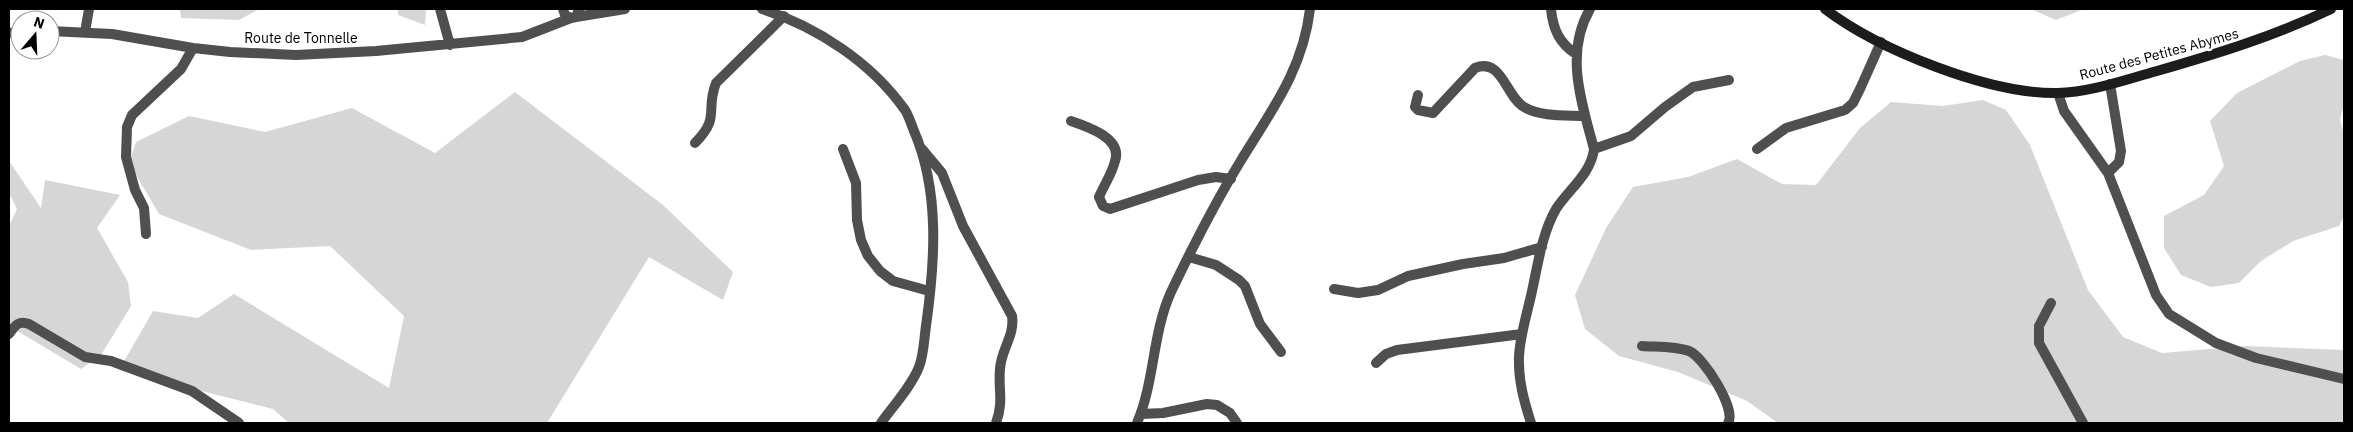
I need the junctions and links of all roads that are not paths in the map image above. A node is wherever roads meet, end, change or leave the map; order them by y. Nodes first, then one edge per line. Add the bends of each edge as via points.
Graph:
1 (89, 9) edge
2 (440, 9) edge
3 (585, 9) edge
4 (625, 9) edge
5 (762, 9) edge
6 (1310, 9) edge
7 (1551, 9) edge
8 (1590, 9) edge
9 (1825, 9) edge
10 (2331, 9) edge
11 (571, 13) edge
12 (598, 13) junction
13 (784, 16) junction
14 (60, 31) edge
15 (85, 32) junction
16 (1881, 42) junction
17 (450, 45) junction
18 (193, 48) junction
19 (1576, 54) junction
20 (1730, 80) dead end
21 (2110, 84) junction
22 (2058, 93) junction
23 (1418, 95) dead end
24 (1585, 116) junction
25 (1071, 121) dead end
26 (695, 143) dead end
27 (843, 148) dead end
28 (922, 149) junction
29 (1594, 149) junction
30 (1757, 149) dead end
31 (2108, 173) junction
32 (1231, 179) junction
33 (146, 234) dead end
34 (1542, 247) junction
35 (1189, 257) junction
36 (1334, 289) dead end
37 (930, 291) junction
38 (2051, 303) dead end
39 (9, 334) edge
40 (1522, 334) junction
41 (1642, 346) dead end
42 (1281, 352) dead end
43 (1376, 363) dead end
44 (2344, 379) edge
45 (1139, 419) edge
46 (239, 423) edge
47 (881, 423) edge
48 (996, 423) edge
49 (1237, 423) edge
50 (1531, 423) edge
51 (1728, 423) edge
52 (2083, 423) edge

1 - 15 street
2 - 17 street
3 - 12 street
4 - 12 street
5 - 13 street
6 - 32 street via 1306,34 1282,96
7 - 19 street via 1558,36 1566,48
8 - 19 street via 1582,25
9 - 16 main road, Route des Petites Abymes
10 - 21 main road, Route des Petites Abymes via 2251,42
11 - 12 street
11 - 17 street, Route de Tonnelle via 551,26 522,37
13 - 26 street via 716,83 710,124
13 - 28 street via 823,36 880,81 906,111
14 - 15 street, Route de Tonnelle
15 - 18 street, Route de Tonnelle
16 - 22 main road, Route des Petites Abymes via 1980,82
16 - 30 street via 1860,90 1845,110 1786,128
17 - 18 street, Route de Tonnelle via 270,55
18 - 33 street via 181,69 136,111 127,127 126,157 144,208
19 - 24 street
20 - 29 street via 1693,87 1630,136
21 - 22 main road, Route des Petites Abymes
21 - 31 street via 2120,151 2119,162
22 - 31 street via 2064,111
23 - 24 street via 1418,110 1433,113 1476,68 1492,66 1516,102 1523,107 1532,111
24 - 29 street
25 - 32 street via 1094,128 1116,151 1116,159 1099,197 1103,206 1110,208 1198,180
27 - 37 street via 856,184 861,240 868,256 893,281
28 - 37 street via 931,192
28 - 48 street via 942,173 963,226 1012,316 1013,332 1000,369 1002,405
29 - 34 street via 1588,167 1552,217
31 - 44 street via 2156,295 2169,314 2216,343 2256,358
32 - 35 street
34 - 36 street via 1504,258 1408,276 1378,290 1358,293
34 - 40 street
35 - 42 street via 1216,265 1239,280 1260,324
35 - 45 street via 1159,325 1148,392
37 - 47 street via 920,365
38 - 52 street via 2039,326 2039,343
39 - 46 street via 16,324 29,324 85,356 111,360 192,391
40 - 43 street via 1397,350
40 - 50 street via 1519,356 1524,399
41 - 51 street via 1697,355 1730,409
45 - 49 street via 1207,404 1224,409

